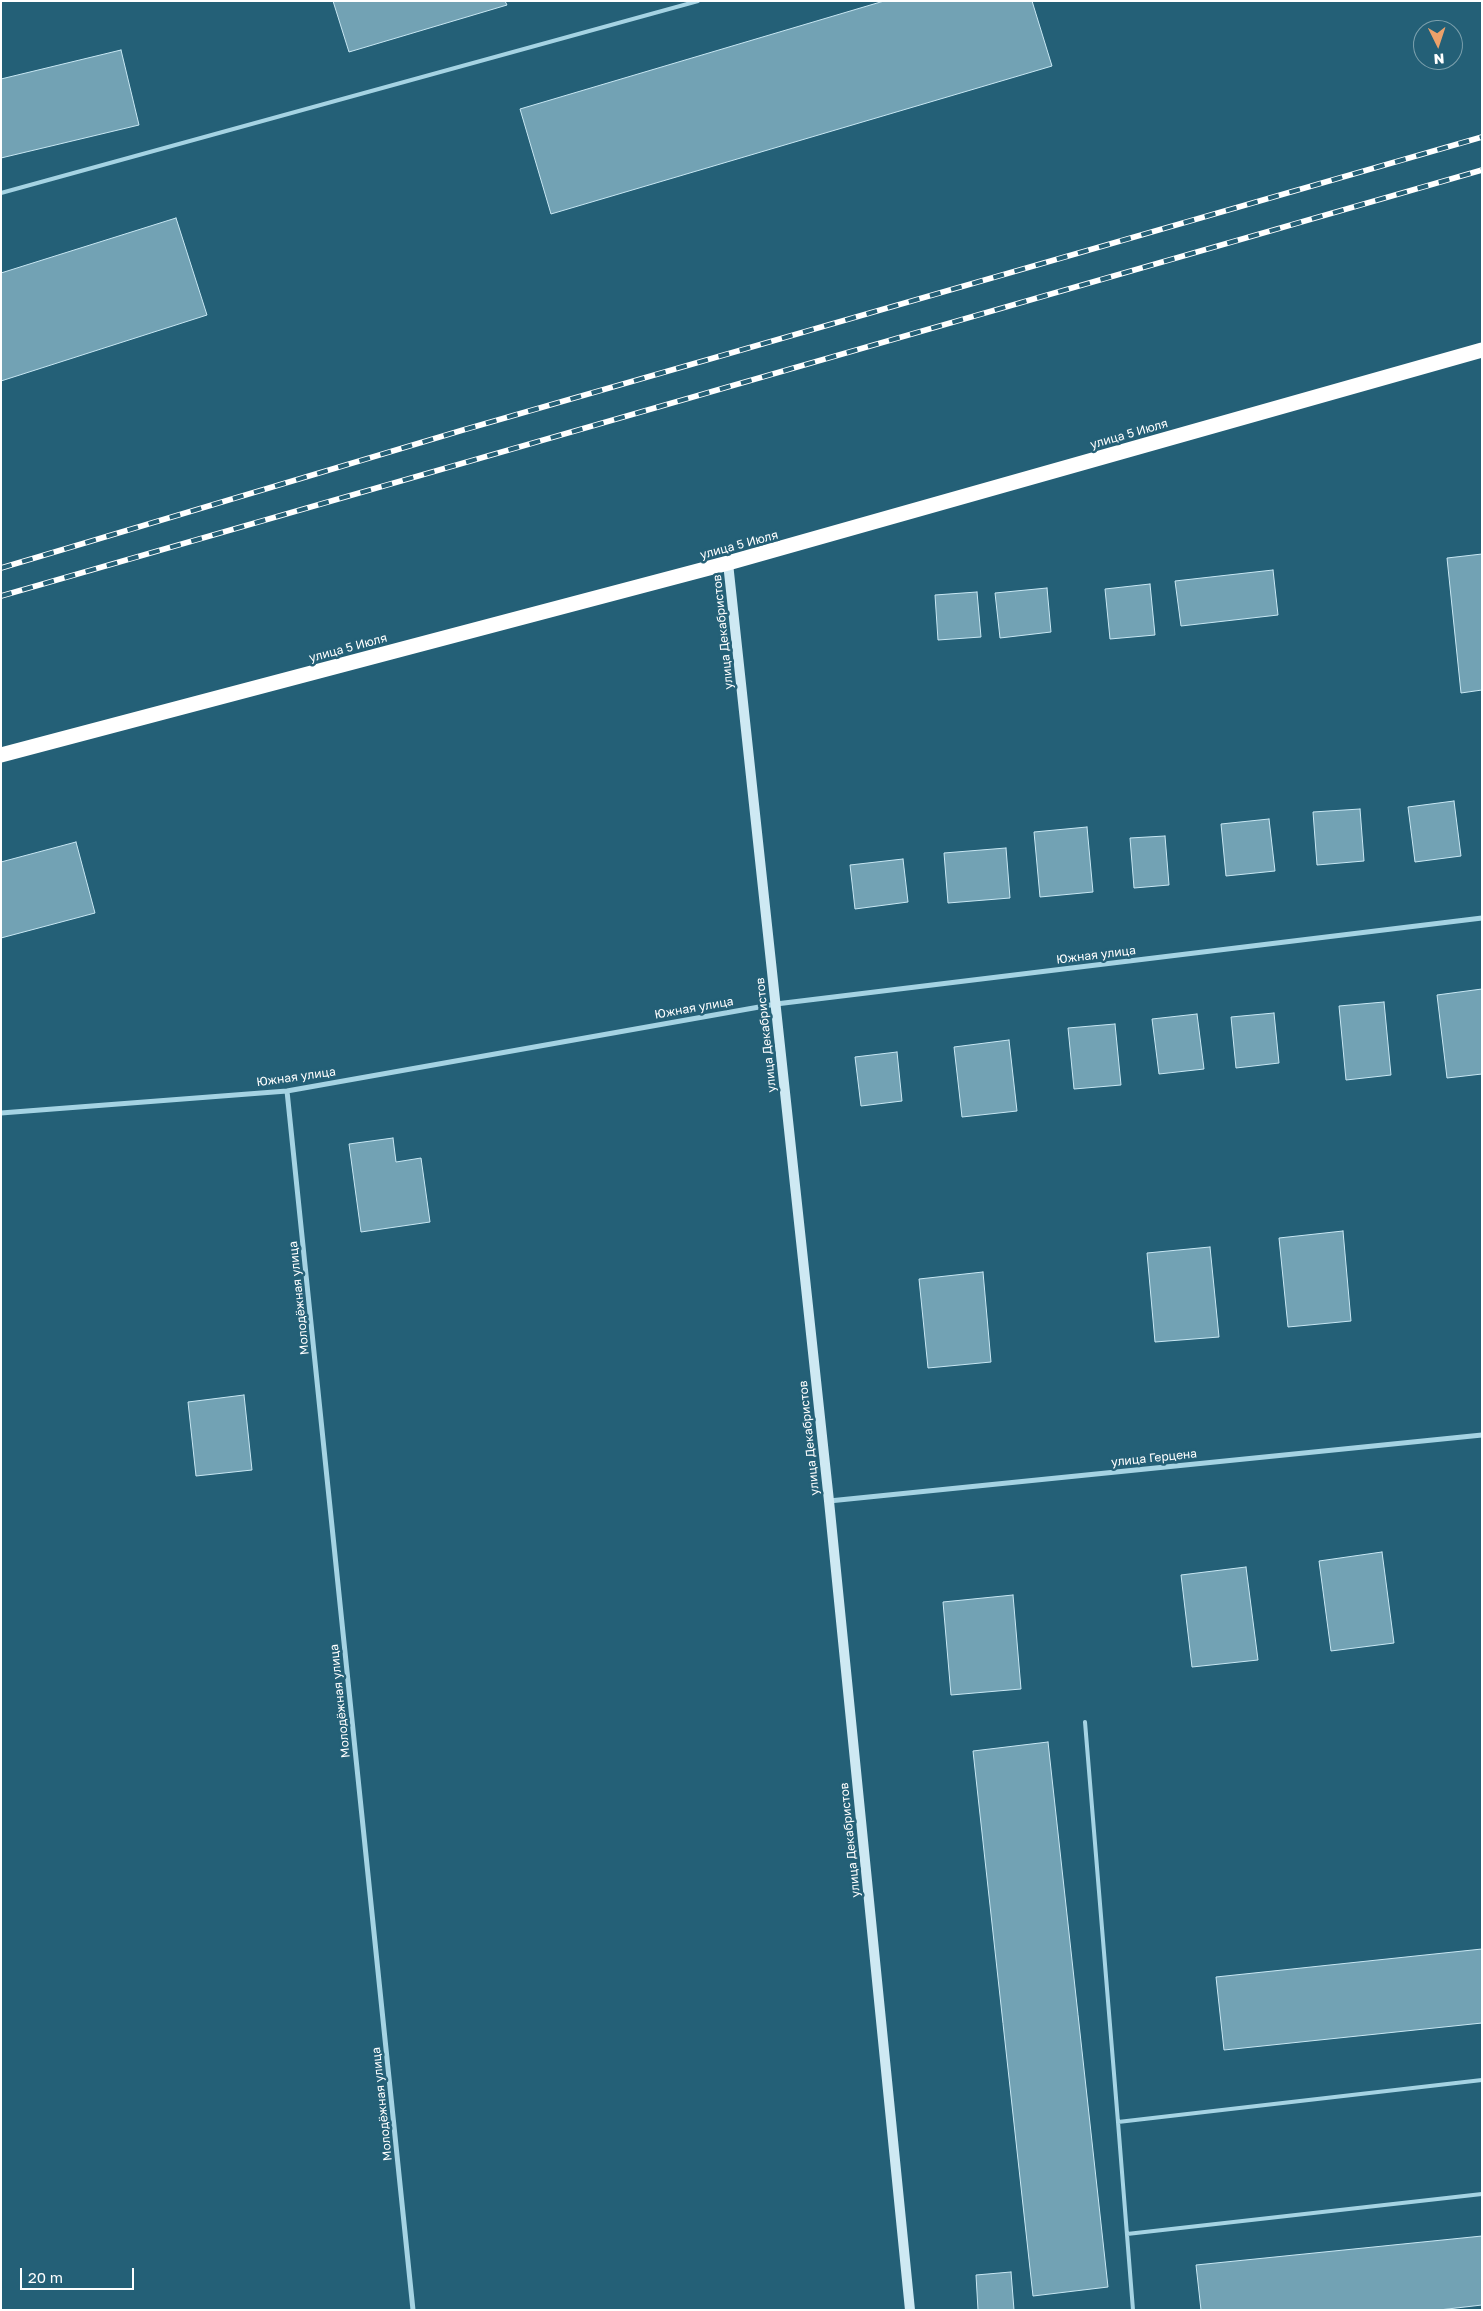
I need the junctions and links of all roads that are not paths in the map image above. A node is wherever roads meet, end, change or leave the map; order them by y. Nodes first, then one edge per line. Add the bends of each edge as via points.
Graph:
1 (698, 1) edge
2 (1, 193) edge
3 (1482, 350) edge
4 (728, 563) junction
5 (1, 756) edge
6 (1482, 918) edge
7 (776, 1004) junction
8 (287, 1091) junction
9 (1, 1113) edge
10 (1482, 1435) edge
11 (829, 1501) junction
12 (1085, 1722) dead end
13 (1482, 2080) edge
14 (1118, 2122) junction
15 (1482, 2194) edge
16 (1127, 2234) junction
17 (413, 2310) edge
18 (910, 2310) edge
19 (1133, 2310) edge

1 - 2 lane
3 - 4 highway, улица 5 Июля
4 - 5 highway, улица 5 Июля
4 - 7 main road, улица Декабристов
6 - 7 street, Южная улица
7 - 8 street, Южная улица
7 - 11 main road, улица Декабристов
8 - 9 street, Южная улица
8 - 17 street, Молодёжная улица
10 - 11 street, улица Герцена
11 - 18 main road, улица Декабристов
12 - 14 lane
13 - 14 lane
14 - 16 lane
15 - 16 lane
16 - 19 lane

